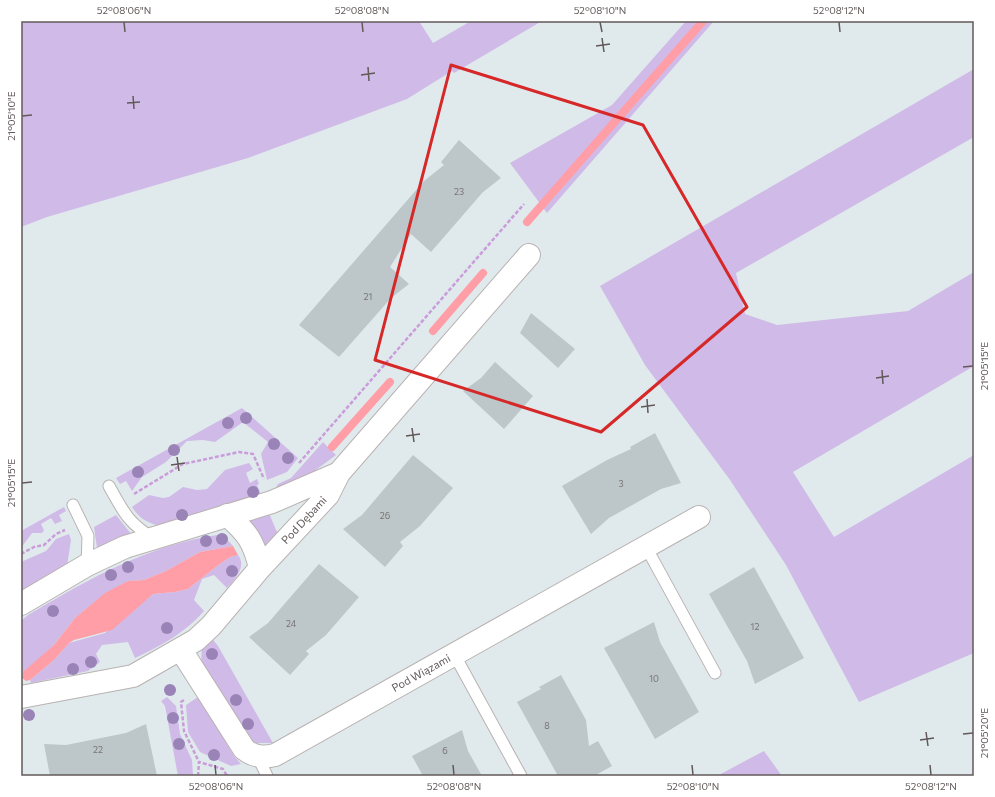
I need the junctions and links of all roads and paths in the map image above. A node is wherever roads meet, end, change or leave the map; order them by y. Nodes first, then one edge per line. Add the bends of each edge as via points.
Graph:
1 (524, 204) dead end
2 (529, 256) dead end
3 (294, 468) dead end
4 (339, 473) junction
5 (266, 485) dead end
6 (109, 486) dead end
7 (134, 494) dead end
8 (74, 505) dead end
9 (227, 516) junction
10 (699, 518) dead end
11 (68, 529) dead end
12 (154, 538) junction
13 (646, 547) junction
14 (21, 554) edge
15 (87, 565) junction
16 (260, 568) junction
17 (21, 604) edge
18 (181, 650) junction
19 (454, 654) junction
20 (716, 672) dead end
21 (206, 689) junction
22 (21, 697) edge
23 (199, 762) junction
24 (263, 766) edge
25 (198, 776) edge
26 (227, 776) edge
27 (521, 776) edge

1 - 3 path
2 - 4 street, Pod Dębami
4 - 9 street via 272,502
4 - 16 street, Pod Dębami via 328,495
5 - 7 path via 253,454 239,452 183,464
6 - 12 lane via 129,521
8 - 15 lane via 88,536
9 - 12 street
9 - 16 street via 253,543
10 - 13 street, Pod Wiązami
11 - 14 path via 56,534 44,545
12 - 15 street via 125,547
13 - 19 street, Pod Wiązami
13 - 20 lane
15 - 17 street
16 - 18 street, Pod Dębami via 211,626
18 - 21 street, Pod Wiązami
18 - 22 street, Pod Dębami via 133,676
19 - 24 street, Pod Wiązami via 275,755
19 - 27 lane
21 - 23 path via 181,702 184,731
21 - 24 street, Pod Wiązami via 244,749
23 - 25 path
23 - 26 path via 223,769

